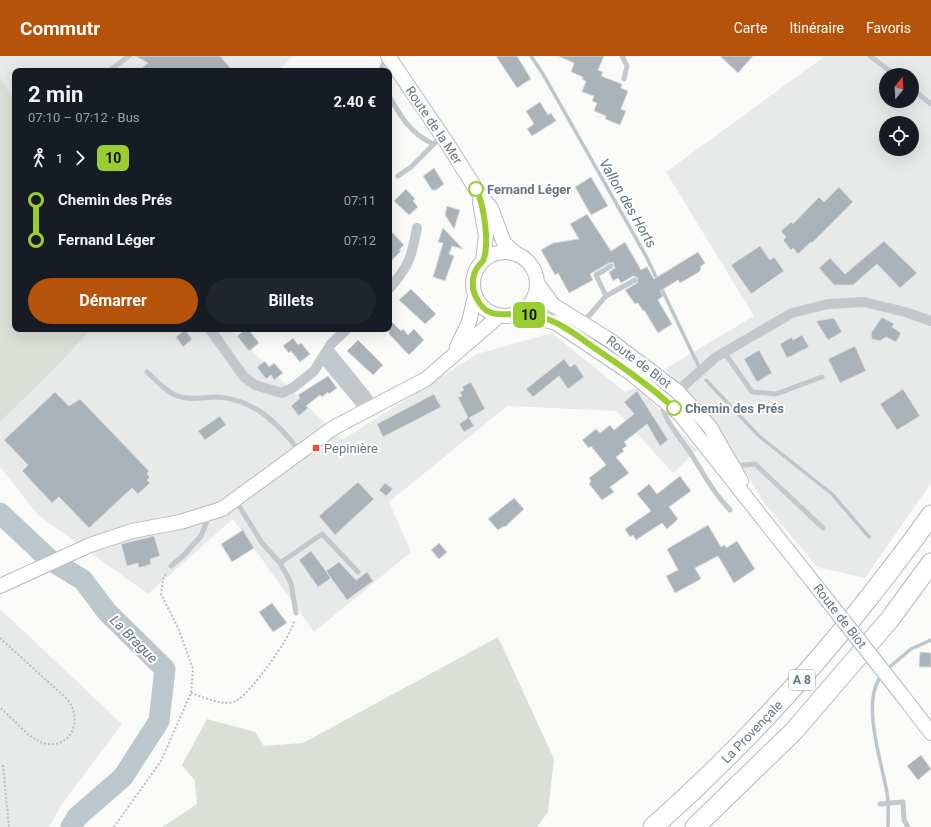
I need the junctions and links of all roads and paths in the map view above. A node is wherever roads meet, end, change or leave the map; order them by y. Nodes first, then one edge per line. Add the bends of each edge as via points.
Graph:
1 (129, 56) edge
2 (388, 56) edge
3 (622, 56) edge
4 (870, 56) edge
5 (113, 68) edge
6 (382, 68) edge
7 (886, 68) edge
8 (624, 79) dead end
9 (919, 95) edge
10 (392, 101) edge
11 (931, 104) edge
12 (438, 140) junction
13 (398, 176) dead end
14 (479, 194) junction
15 (417, 228) dead end
16 (516, 254) junction
17 (483, 260) junction
18 (611, 266) dead end
19 (635, 280) dead end
20 (537, 283) junction
21 (392, 286) edge
22 (475, 296) junction
23 (606, 296) junction
24 (515, 314) junction
25 (499, 316) junction
26 (575, 321) junction
27 (931, 321) edge
28 (212, 332) edge
29 (344, 332) edge
30 (724, 352) junction
31 (326, 354) junction
32 (453, 354) junction
33 (147, 372) dead end
34 (822, 377) dead end
35 (677, 391) junction
36 (667, 402) junction
37 (369, 409) junction
38 (691, 428) junction
39 (300, 452) junction
40 (734, 466) junction
41 (236, 500) junction
42 (750, 500) junction
43 (730, 510) dead end
44 (210, 513) junction
45 (931, 515) edge
46 (823, 528) dead end
47 (280, 563) junction
48 (931, 563) edge
49 (171, 566) joint
50 (358, 572) dead end
51 (0, 586) edge
52 (296, 613) joint
53 (0, 638) edge
54 (191, 692) junction
55 (0, 708) edge
56 (931, 733) edge
57 (4, 765) dead end
58 (880, 804) dead end
59 (9, 827) edge
60 (114, 827) edge
61 (653, 827) edge
62 (695, 827) edge
63 (908, 827) edge

1 - 5 lane
2 - 6 lane
2 - 12 main road, Route de la Mer
3 - 8 lane via 627,66
4 - 7 lane
9 - 11 lane
10 - 12 lane via 405,123 423,139
12 - 13 lane via 411,167
12 - 14 main road, Route de la Mer
14 - 16 main road, Route de la Mer via 490,208 504,243
14 - 17 main road via 486,236
15 - 21 street via 409,261 404,272
16 - 17 main road via 499,253
16 - 20 main road via 530,266
17 - 22 main road via 473,277
18 - 23 lane via 596,275
19 - 23 lane
20 - 24 main road via 536,293 531,302
20 - 26 main road, Route de Biot via 553,305
22 - 25 main road via 489,312
22 - 32 main road via 469,322
23 - 26 lane via 587,318
24 - 25 main road
24 - 36 main road, Route de Biot via 560,322
25 - 32 main road
26 - 35 main road, Route de Biot via 608,339
27 - 30 street via 864,302 828,304 792,313
28 - 31 street via 244,377 255,385 282,393 314,371
29 - 31 street
30 - 34 lane via 752,392 776,394
30 - 35 street
31 - 37 street via 361,404
32 - 37 main road via 426,379
33 - 39 lane via 176,396 191,400 204,397 220,398 258,409 285,432
35 - 36 street
35 - 40 main road, Route de Biot via 710,427
36 - 38 main road, Route de Biot
36 - 43 lane via 663,410 666,418 693,457 714,494
37 - 39 main road via 333,428
38 - 40 lane via 702,435
38 - 42 main road, Route de Biot
39 - 41 main road
40 - 42 main road, Route de Biot
40 - 46 lane via 754,464
41 - 44 main road
41 - 47 lane via 262,543
42 - 56 main road, Route de Biot, bridge
44 - 49 lane via 202,536
44 - 51 main road via 180,522 132,531 90,545
45 - 61 highway, La Provençale / A 8 via 802,680 698,788
47 - 50 lane via 322,534
47 - 52 lane via 291,583
48 - 62 highway, La Provençale / A 8 via 890,619 794,731
49 - 54 path via 163,579 162,594 180,630 193,669
52 - 54 path via 293,628 286,641 249,690 236,701 222,703
53 - 55 path via 67,699 72,705 76,721 71,733 62,741 45,743 36,740
54 - 60 path via 161,762
57 - 59 path
58 - 63 lane via 903,802 904,820

